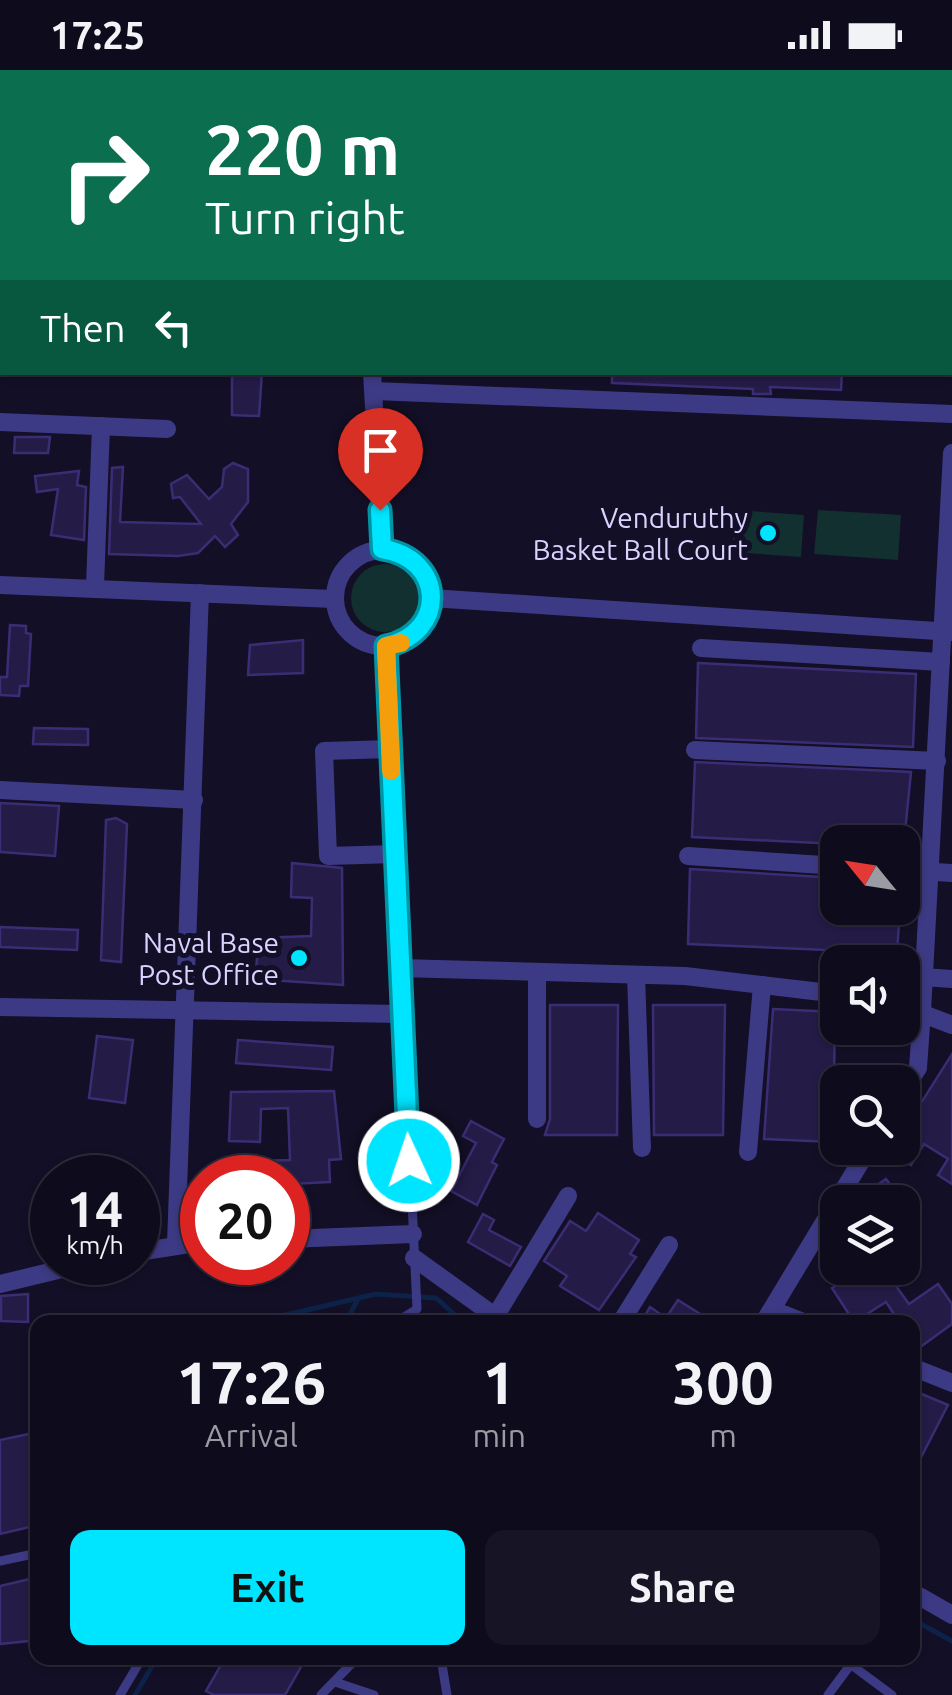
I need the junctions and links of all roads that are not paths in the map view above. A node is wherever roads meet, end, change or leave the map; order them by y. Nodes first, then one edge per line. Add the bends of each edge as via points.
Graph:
1 (373, 382) edge
2 (952, 414) edge
3 (0, 422) edge
4 (101, 426) junction
5 (167, 429) dead end
6 (952, 453) edge
7 (382, 549) junction
8 (0, 585) edge
9 (94, 586) junction
10 (200, 592) junction
11 (431, 598) junction
12 (334, 599) junction
13 (948, 632) edge
14 (386, 646) junction
15 (701, 648) dead end
16 (941, 662) junction
17 (390, 748) junction
18 (695, 750) dead end
19 (937, 761) junction
20 (0, 790) edge
21 (194, 800) junction
22 (396, 854) junction
23 (688, 856) dead end
24 (820, 865) edge
25 (920, 871) edge
26 (927, 871) junction
27 (952, 873) edge
28 (400, 968) junction
29 (537, 972) junction
30 (636, 975) junction
31 (923, 978) junction
32 (952, 978) edge
33 (762, 985) junction
34 (820, 992) edge
35 (0, 1007) edge
36 (186, 1008) junction
37 (922, 1010) junction
38 (401, 1014) junction
39 (952, 1026) edge
40 (918, 1065) edge
41 (537, 1119) dead end
42 (642, 1148) dead end
43 (748, 1152) dead end
44 (860, 1165) edge
45 (568, 1196) dead end
46 (413, 1234) junction
47 (310, 1238) edge
48 (176, 1243) junction
49 (180, 1243) edge
50 (670, 1245) dead end
51 (160, 1247) edge
52 (414, 1258) junction
53 (30, 1277) edge
54 (0, 1284) edge
55 (417, 1305) junction
56 (405, 1315) edge
57 (418, 1315) edge
58 (492, 1315) edge
59 (502, 1315) edge
60 (625, 1315) edge
61 (769, 1315) edge
62 (920, 1370) edge
63 (952, 1383) edge
64 (30, 1555) edge
65 (0, 1561) edge
66 (920, 1597) edge
67 (952, 1615) edge
68 (138, 1665) edge
69 (352, 1665) edge
70 (442, 1665) edge
71 (844, 1665) edge
72 (851, 1665) edge
73 (336, 1682) junction
74 (120, 1695) edge
75 (320, 1695) edge
76 (374, 1695) edge
77 (448, 1695) edge
78 (828, 1695) edge
79 (892, 1695) edge

1 - 2 street
1 - 7 street
3 - 4 street
4 - 5 street
4 - 9 street
6 - 13 street
7 - 11 street via 411,558
7 - 12 street via 354,559
8 - 9 street
9 - 10 street
10 - 12 street
10 - 21 street
11 - 13 street
11 - 14 street via 413,636
12 - 14 street via 344,628 356,639
13 - 16 street
14 - 17 lane
15 - 16 street
16 - 19 street
17 - 22 lane
17 - 22 street via 324,751 328,856
18 - 19 street
19 - 26 street
20 - 21 street
21 - 36 street
22 - 28 lane
23 - 24 street
25 - 26 street
26 - 27 street
26 - 31 street
28 - 29 street
28 - 38 lane
29 - 30 street
29 - 41 street
30 - 33 street
30 - 42 street
31 - 32 street
31 - 37 street
33 - 34 street
33 - 43 street
35 - 36 street
36 - 38 street
36 - 48 street
37 - 39 street
37 - 40 street
38 - 46 lane
44 - 61 street
45 - 59 street
46 - 47 street
46 - 52 lane
48 - 49 street
48 - 51 street
50 - 60 street
52 - 55 lane
52 - 58 street
53 - 54 street
55 - 56 lane
55 - 57 lane
62 - 63 street
64 - 65 lane
66 - 67 street
68 - 74 lane
69 - 73 lane
70 - 77 lane
71 - 78 lane
72 - 79 lane
73 - 75 lane
73 - 76 lane

